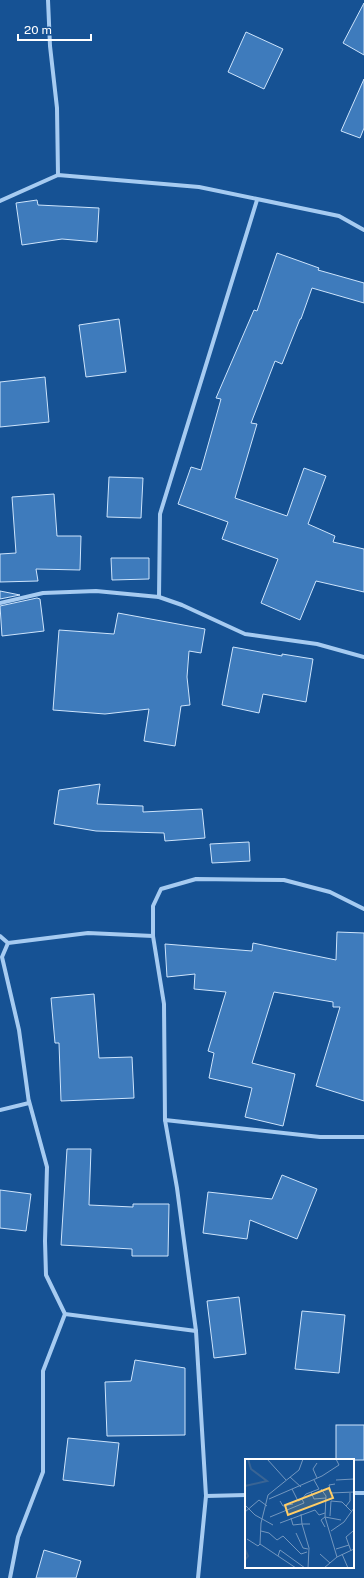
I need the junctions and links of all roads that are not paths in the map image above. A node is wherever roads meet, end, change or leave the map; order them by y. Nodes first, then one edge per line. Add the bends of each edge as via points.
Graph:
1 (48, 0) edge
2 (58, 175) junction
3 (258, 200) junction
4 (0, 201) edge
5 (364, 230) edge
6 (159, 598) junction
7 (0, 603) edge
8 (364, 657) edge
9 (364, 909) edge
10 (0, 936) edge
11 (153, 936) junction
12 (8, 943) junction
13 (29, 1103) junction
14 (0, 1110) edge
15 (166, 1120) junction
16 (364, 1137) edge
17 (65, 1314) junction
18 (196, 1331) junction
19 (245, 1495) edge
20 (206, 1496) junction
21 (10, 1578) edge
22 (198, 1578) edge

1 - 2 street via 57,108
2 - 3 street via 199,187
2 - 4 street
3 - 5 street via 339,216
3 - 6 street via 160,514
6 - 7 street via 96,591 43,593
6 - 8 street via 182,605 246,634 317,644
9 - 11 street via 330,892 284,880 196,879 161,889 153,906
10 - 12 street
11 - 12 street via 88,933
11 - 15 street via 164,1004
12 - 13 street via 2,957 19,1030
13 - 14 street
13 - 17 street via 47,1167 46,1275
15 - 16 street via 320,1137
15 - 18 street
17 - 18 street
17 - 21 street via 43,1371 43,1472 18,1537
18 - 20 street
19 - 20 street
20 - 22 street

